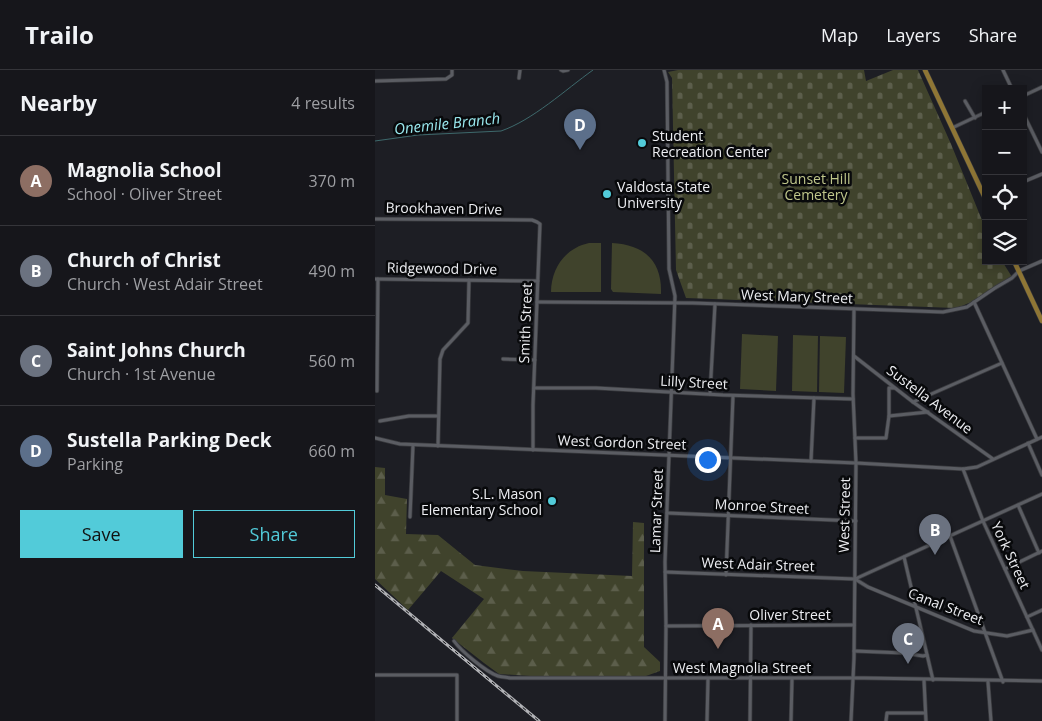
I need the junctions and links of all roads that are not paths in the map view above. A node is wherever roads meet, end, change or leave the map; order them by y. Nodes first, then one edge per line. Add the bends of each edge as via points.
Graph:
1 (452, 70) edge
2 (520, 70) edge
3 (561, 70) edge
4 (568, 70) edge
5 (664, 70) edge
6 (925, 70) edge
7 (1003, 70) edge
8 (519, 78) dead end
9 (375, 81) edge
10 (1010, 85) edge
11 (1042, 87) edge
12 (1027, 94) edge
13 (965, 101) dead end
14 (982, 114) edge
15 (975, 118) junction
16 (1027, 121) edge
17 (952, 128) junction
18 (1042, 152) edge
19 (1042, 174) edge
20 (1027, 180) edge
21 (982, 191) edge
22 (375, 218) edge
23 (513, 220) joint
24 (1042, 261) edge
25 (1016, 265) edge
26 (1019, 271) junction
27 (377, 279) edge
28 (469, 280) junction
29 (538, 281) junction
30 (537, 302) junction
31 (675, 302) junction
32 (974, 302) junction
33 (715, 304) junction
34 (854, 309) junction
35 (1042, 321) edge
36 (853, 356) junction
37 (503, 359) dead end
38 (535, 360) junction
39 (1002, 363) junction
40 (533, 388) junction
41 (895, 388) junction
42 (377, 391) dead end
43 (672, 392) junction
44 (710, 394) junction
45 (733, 396) junction
46 (814, 398) junction
47 (853, 399) junction
48 (913, 402) junction
49 (928, 412) junction
50 (438, 416) junction
51 (889, 416) junction
52 (380, 421) dead end
53 (1042, 437) edge
54 (375, 438) edge
55 (855, 438) junction
56 (1037, 439) junction
57 (1028, 444) junction
58 (413, 445) junction
59 (438, 446) junction
60 (533, 450) junction
61 (669, 455) junction
62 (732, 458) junction
63 (994, 460) junction
64 (811, 461) junction
65 (857, 463) junction
66 (963, 469) junction
67 (1042, 476) edge
68 (1042, 494) edge
69 (1017, 505) junction
70 (667, 513) junction
71 (729, 516) junction
72 (410, 517) dead end
73 (856, 521) junction
74 (983, 521) junction
75 (950, 536) junction
76 (1040, 552) edge
77 (904, 557) junction
78 (1005, 569) junction
79 (665, 572) junction
80 (726, 575) junction
81 (855, 579) junction
82 (917, 607) junction
83 (1042, 610) edge
84 (1027, 617) junction
85 (751, 625) junction
86 (854, 625) junction
87 (666, 626) junction
88 (1033, 630) junction
89 (985, 632) junction
90 (454, 641) dead end
91 (1042, 650) edge
92 (854, 651) junction
93 (927, 655) junction
94 (375, 674) edge
95 (708, 678) junction
96 (853, 678) junction
97 (666, 679) junction
98 (751, 679) junction
99 (792, 679) junction
100 (924, 680) junction
101 (933, 680) junction
102 (988, 682) junction
103 (1003, 682) junction
104 (1042, 682) edge
105 (925, 713) junction
106 (457, 721) edge
107 (665, 721) edge
108 (707, 721) edge
109 (750, 721) edge
110 (791, 721) edge
111 (851, 721) edge
112 (886, 721) edge
113 (925, 721) edge
114 (991, 721) edge

1 - 9 street via 452,75 446,79
2 - 8 street
3 - 4 street
5 - 31 street via 667,82 669,269
6 - 17 main road
7 - 10 street
11 - 12 street
13 - 15 street
14 - 15 street
15 - 17 street
16 - 18 street
17 - 21 main road
19 - 20 street
22 - 23 street, Brookhaven Drive
23 - 29 street, Smith Street via 540,224
24 - 26 street, West Mary Street
25 - 26 main road
26 - 32 street, West Mary Street
26 - 35 main road
27 - 28 street, Ridgewood Drive
27 - 42 street
28 - 29 street, Ridgewood Drive
28 - 50 street via 468,323 443,350 440,359
29 - 30 street, Smith Street
30 - 31 street, West Mary Street
30 - 38 street, Smith Street
31 - 33 street, West Mary Street
31 - 43 street, Lamar Street
32 - 34 street, West Mary Street via 967,307 943,312
32 - 39 street
33 - 34 street, West Mary Street
33 - 44 street
34 - 36 street, West Street
36 - 41 street, Sustella Avenue
36 - 47 street, West Street
37 - 38 street
38 - 40 street, Smith Street
39 - 48 street
39 - 56 street
40 - 43 street, Lilly Street
40 - 60 street, Smith Street
41 - 48 street, Sustella Avenue
41 - 51 street via 889,388
43 - 44 street, Lilly Street
43 - 61 street, Lamar Street
44 - 45 street, Lilly Street
45 - 46 street, Lilly Street
45 - 62 street
46 - 47 street, Lilly Street
46 - 64 street
47 - 55 street, West Street
48 - 49 street, Sustella Avenue
49 - 51 street
49 - 63 street, Sustella Avenue
50 - 52 street
50 - 59 street
51 - 55 street via 886,438
53 - 56 street, West Gordon Street
54 - 58 street, West Gordon Street
55 - 65 street, West Street
56 - 57 street, West Gordon Street
57 - 63 street, West Gordon Street
57 - 67 street
58 - 59 street, West Gordon Street
58 - 72 street
59 - 60 street, West Gordon Street
60 - 61 street, West Gordon Street
61 - 62 street, West Gordon Street
61 - 70 street, Lamar Street
62 - 64 street, West Gordon Street
62 - 71 street
63 - 66 street, West Gordon Street
64 - 65 street, West Gordon Street
65 - 66 street, West Gordon Street
65 - 73 street, West Street
66 - 74 street, York Street
68 - 69 street, West Adair Street
69 - 74 street, West Adair Street
69 - 76 street
70 - 71 street, Monroe Street
70 - 79 street, Lamar Street
71 - 73 street, Monroe Street
71 - 80 street
73 - 81 street, West Street
74 - 75 street, West Adair Street
74 - 78 street, York Street
75 - 77 street, West Adair Street
75 - 89 street
76 - 78 street
77 - 81 street, West Adair Street
77 - 82 street
78 - 84 street, York Street
79 - 80 street, West Adair Street
79 - 87 street, Lamar Street
80 - 81 street, West Adair Street
81 - 82 street, Canal Street via 868,588
81 - 86 street, West Street
82 - 89 street, Canal Street via 974,631
82 - 93 street
83 - 84 street
84 - 88 street, York Street
85 - 86 street, Oliver Street
85 - 87 street, Oliver Street
85 - 98 street
86 - 92 street, West Street
87 - 97 street, Lamar Street
88 - 89 street, Canal Street via 1007,636
88 - 91 street, York Street
89 - 103 street
90 - 97 street, West Magnolia Street via 498,676
92 - 93 street
92 - 96 street, West Street
93 - 101 street
94 - 106 street via 457,675
95 - 97 street, West Magnolia Street
95 - 98 street, West Magnolia Street
95 - 108 street
96 - 99 street, West Magnolia Street
96 - 100 street, West Magnolia Street
96 - 111 street, West Street
97 - 107 street, Lamar Street
98 - 99 street, West Magnolia Street
98 - 109 street
99 - 110 street
100 - 101 street, West Magnolia Street
100 - 105 street
101 - 102 street, West Magnolia Street
102 - 103 street, West Magnolia Street
102 - 114 street
103 - 104 street, West Magnolia Street
105 - 112 street via 887,713
105 - 113 street

